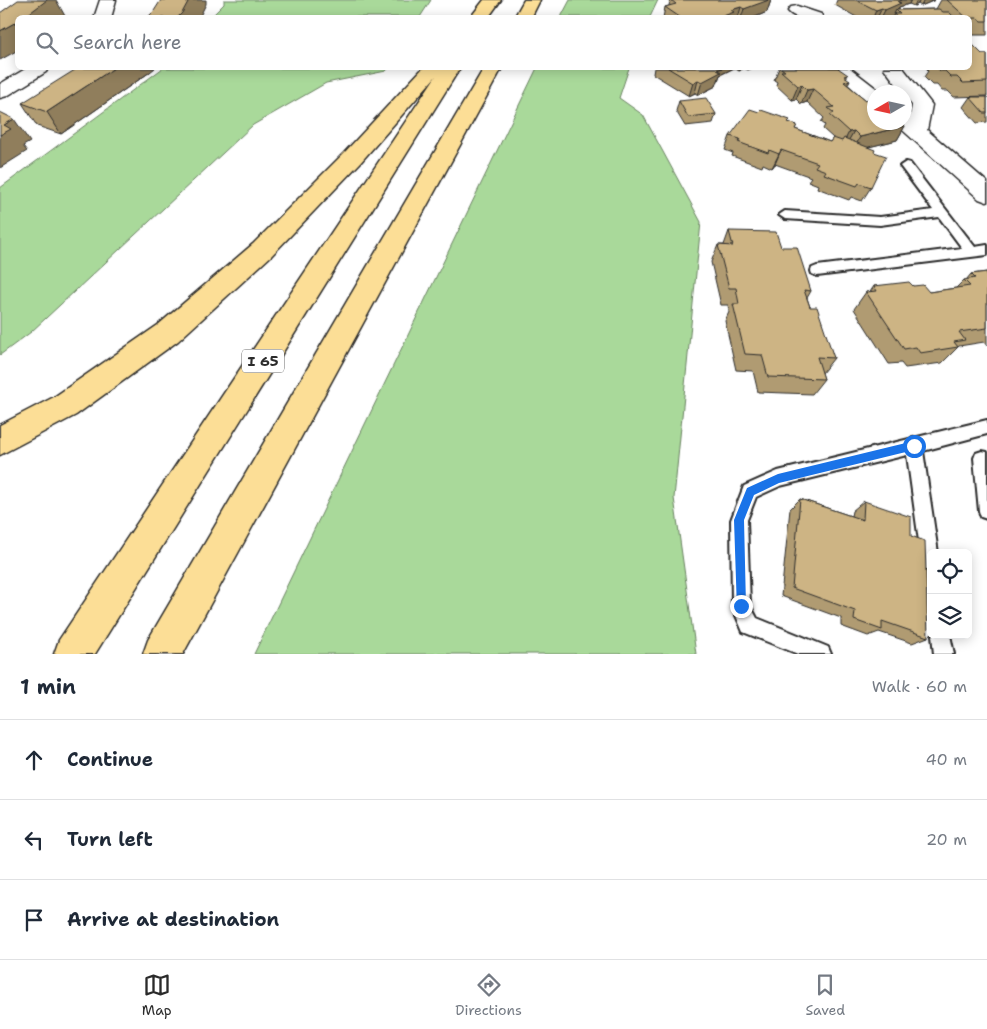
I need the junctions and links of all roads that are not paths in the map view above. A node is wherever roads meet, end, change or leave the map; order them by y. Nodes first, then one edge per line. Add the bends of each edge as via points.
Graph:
1 (108, 0) edge
2 (494, 0) edge
3 (532, 0) edge
4 (793, 9) edge
5 (103, 15) edge
6 (481, 15) edge
7 (485, 15) edge
8 (524, 15) edge
9 (808, 15) edge
10 (36, 70) edge
11 (431, 70) edge
12 (450, 70) edge
13 (492, 70) edge
14 (842, 70) edge
15 (894, 70) edge
16 (906, 85) edge
17 (867, 91) edge
18 (0, 92) edge
19 (912, 93) edge
20 (912, 124) edge
21 (912, 127) edge
22 (906, 166) dead end
23 (987, 194) edge
24 (942, 213) junction
25 (785, 215) dead end
26 (987, 250) edge
27 (972, 252) junction
28 (817, 271) dead end
29 (987, 427) edge
30 (0, 441) edge
31 (914, 446) junction
32 (987, 459) edge
33 (987, 510) edge
34 (929, 549) edge
35 (942, 639) edge
36 (73, 654) edge
37 (162, 654) edge
38 (821, 654) edge
39 (944, 654) edge

1 - 5 street
2 - 6 highway
2 - 7 highway
3 - 8 highway
4 - 9 street
10 - 18 street
11 - 30 highway via 352,158 262,250 168,333 65,406
12 - 36 highway, I 65
13 - 37 highway
14 - 17 street
15 - 16 street
19 - 20 street via 922,105
21 - 23 street
22 - 24 lane
24 - 25 lane via 880,221
24 - 27 lane
26 - 27 lane
27 - 28 lane
29 - 31 lane
31 - 34 lane
31 - 38 lane via 778,479 750,492 739,520 741,606 750,625
32 - 33 lane via 982,458
35 - 39 lane

